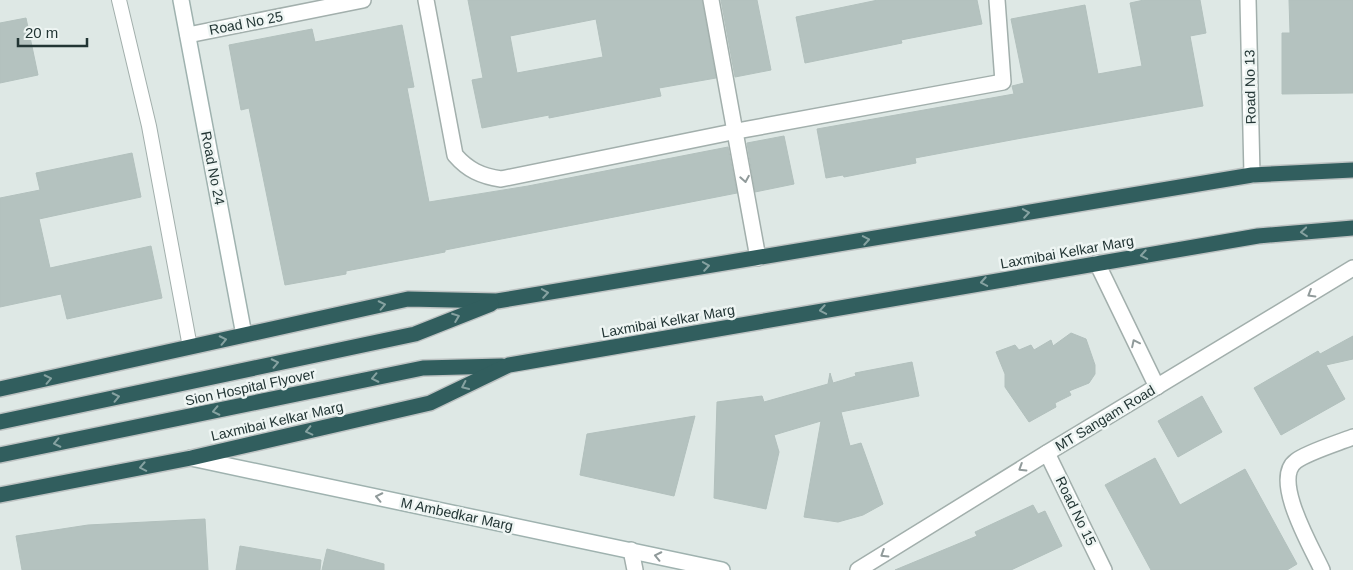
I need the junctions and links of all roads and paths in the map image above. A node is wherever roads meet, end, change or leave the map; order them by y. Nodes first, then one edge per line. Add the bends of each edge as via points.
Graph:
1 (119, 0) edge
2 (181, 0) edge
3 (362, 0) edge
4 (426, 0) edge
5 (711, 0) edge
6 (997, 0) edge
7 (1248, 0) edge
8 (188, 35) junction
9 (737, 131) junction
10 (1353, 170) edge
11 (1252, 175) junction
12 (1353, 228) edge
13 (758, 258) junction
14 (1097, 263) junction
15 (1353, 268) edge
16 (497, 301) junction
17 (244, 336) junction
18 (190, 347) junction
19 (509, 365) junction
20 (1156, 387) junction
21 (0, 389) edge
22 (0, 422) edge
23 (1353, 437) edge
24 (1047, 453) junction
25 (0, 455) edge
26 (191, 458) junction
27 (0, 495) edge
28 (631, 550) junction
29 (635, 570) edge
30 (722, 570) edge
31 (858, 570) edge
32 (1104, 570) edge
33 (1322, 570) edge

1 - 18 lane via 149,126
2 - 8 street, Road No 24
3 - 8 street, Road No 25
4 - 9 street via 455,156 465,167 484,176 501,179
5 - 9 street
6 - 9 street via 1003,82
7 - 11 street, Road No 13
8 - 17 street, Road No 24
9 -> 13 street
10 - 11 highway
13 -> 11 highway
12 -> 14 highway, Laxmibai Kelkar Marg via 1258,236
16 -> 13 highway
14 -> 19 highway, Laxmibai Kelkar Marg
20 -> 14 street
15 -> 20 street, MT Sangam Road
17 -> 16 highway via 408,299
22 -> 16 highway, Sion Hospital Flyover via 415,334
18 -> 17 highway
21 -> 18 highway
19 -> 25 highway, Sion Hospital Flyover via 423,368
19 -> 26 highway, Laxmibai Kelkar Marg via 430,403
20 - 24 street, MT Sangam Road
23 - 33 street via 1295,461 1287,476 1288,494
24 -> 31 street, MT Sangam Road
24 - 32 street, Road No 15
26 -> 27 highway, Laxmibai Kelkar Marg
28 -> 26 street, M Ambedkar Marg
28 - 29 street
30 -> 28 street, M Ambedkar Marg

